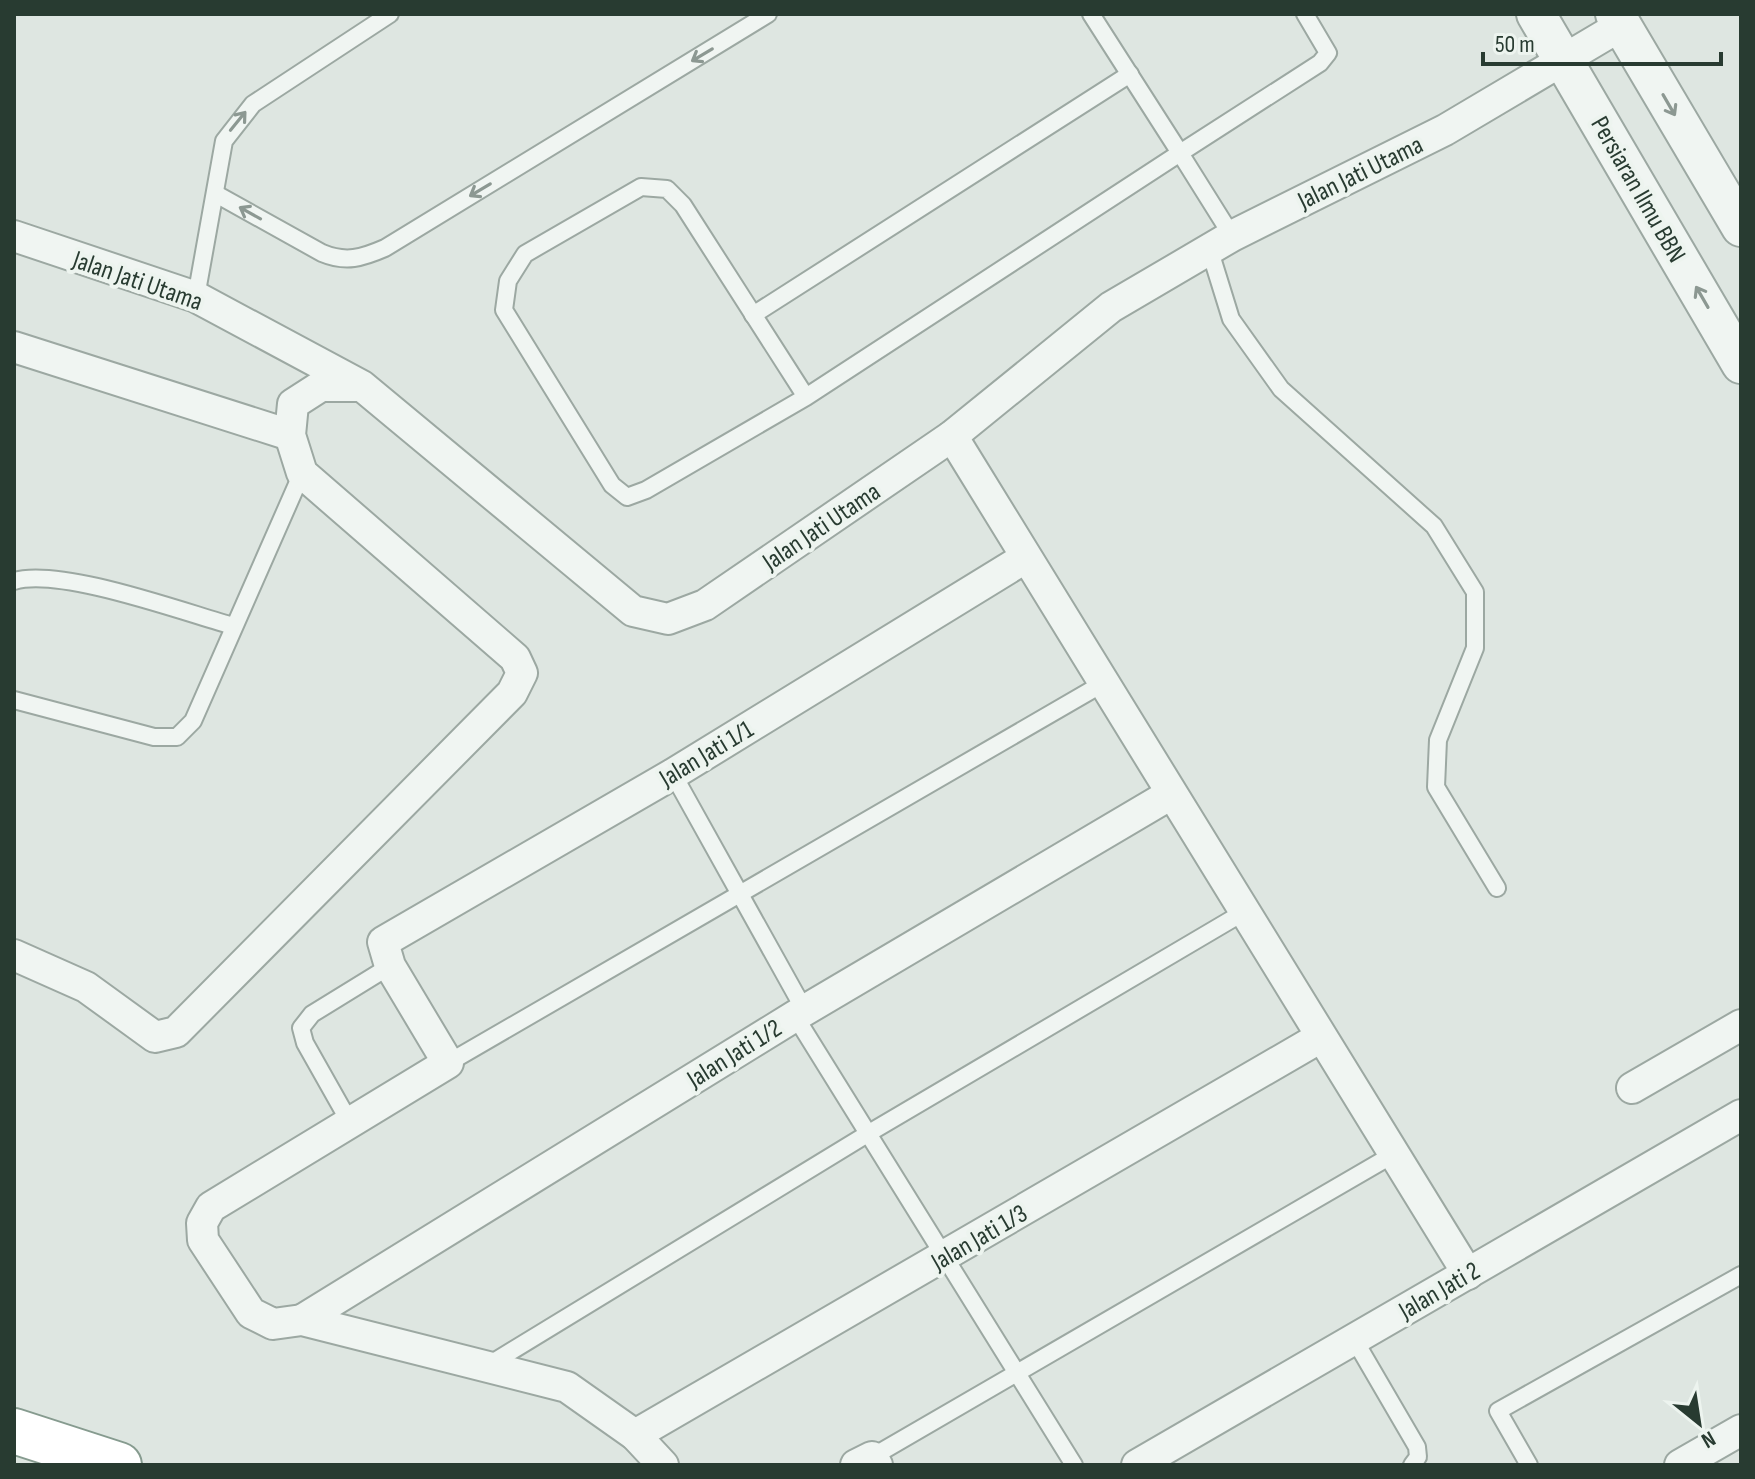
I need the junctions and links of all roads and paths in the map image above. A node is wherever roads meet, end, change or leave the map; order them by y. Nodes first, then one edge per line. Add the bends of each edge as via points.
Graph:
1 (390, 14) edge
2 (768, 14) edge
3 (1091, 14) edge
4 (1305, 14) edge
5 (1536, 14) edge
6 (1619, 20) edge
7 (1562, 58) junction
8 (1130, 74) junction
9 (1180, 153) junction
10 (216, 194) junction
11 (1741, 227) edge
12 (14, 236) edge
13 (1220, 242) junction
14 (196, 297) junction
15 (753, 315) junction
16 (14, 347) edge
17 (1741, 364) edge
18 (362, 386) junction
19 (806, 397) junction
20 (290, 435) junction
21 (952, 436) junction
22 (302, 473) junction
23 (1025, 558) junction
24 (14, 581) edge
25 (233, 626) junction
26 (1102, 684) junction
27 (14, 700) edge
28 (673, 774) junction
29 (1171, 794) junction
30 (1497, 888) dead end
31 (739, 893) junction
32 (1244, 912) junction
33 (387, 954) junction
34 (14, 955) edge
35 (800, 1013) junction
36 (1741, 1025) edge
37 (1321, 1037) junction
38 (448, 1063) junction
39 (1632, 1088) dead end
40 (1741, 1115) edge
41 (349, 1121) junction
42 (869, 1133) junction
43 (1394, 1154) junction
44 (945, 1257) junction
45 (1468, 1274) junction
46 (1741, 1275) edge
47 (302, 1320) junction
48 (1354, 1339) junction
49 (484, 1368) junction
50 (1016, 1370) junction
51 (1741, 1430) edge
52 (31, 1435) edge
53 (635, 1435) junction
54 (868, 1462) edge
55 (119, 1465) edge
56 (663, 1465) edge
57 (1074, 1465) edge
58 (1137, 1465) edge
59 (1412, 1465) edge
60 (1529, 1465) edge
61 (1680, 1465) edge

10 -> 1 lane via 224,141 253,104
2 -> 10 lane via 385,248 357,259 338,260 322,253
3 - 8 lane
4 - 9 lane via 1328,53 1320,63
5 - 7 street, Persiaran Ilmu BBN
6 - 7 street, Jalan Jati Utama
6 -> 11 street
7 - 13 street, Jalan Jati Utama via 1445,130
17 -> 7 street, Persiaran Ilmu BBN
8 - 9 lane
8 - 15 lane
9 - 13 lane
9 - 19 lane
10 - 14 lane
12 - 14 street, Jalan Jati Utama
13 - 21 street, Jalan Jati Utama via 1111,307
13 - 30 lane via 1231,319 1281,389 1434,526 1475,592 1475,648 1438,740 1436,787
14 - 18 street, Jalan Jati Utama
15 - 19 lane
15 - 19 lane via 683,205 667,189 641,187 525,254 508,281 504,310 612,485 627,497
16 - 20 street
18 - 20 street via 321,386 293,404
18 - 21 street, Jalan Jati Utama via 633,611 668,619 705,605
20 - 22 street
21 - 23 street
22 - 25 lane
22 - 34 street via 515,658 522,673 512,693 176,1032 155,1037 86,987
23 - 26 street
23 - 28 street, Jalan Jati 1/1
24 - 25 lane via 29,576 100,589
25 - 27 lane via 193,721 177,737 154,737
26 - 29 street
26 - 31 lane
28 - 31 lane
28 - 33 street, Jalan Jati 1/1
29 - 32 street
29 - 35 street, Jalan Jati 1/2
31 - 35 lane
31 - 38 lane
32 - 37 street
32 - 42 lane
33 - 38 street
33 - 41 lane via 301,1028
35 - 42 lane
35 - 47 street, Jalan Jati 1/2
36 - 39 street
37 - 43 street
37 - 44 street, Jalan Jati 1/3
38 - 41 street
40 - 45 street, Jalan Jati 2
41 - 47 street via 211,1207 202,1223 203,1240 251,1313 273,1324
42 - 44 lane
42 - 49 lane
43 - 45 street
43 - 50 lane
44 - 50 lane
44 - 53 street, Jalan Jati 1/3
45 - 48 street, Jalan Jati 2
46 - 60 lane via 1498,1411
47 - 49 street
48 - 58 street, Jalan Jati 2
48 - 59 lane via 1417,1447
49 - 53 street via 567,1387
50 - 54 lane
50 - 57 lane
51 - 61 street
52 - 55 highway
53 - 56 street

